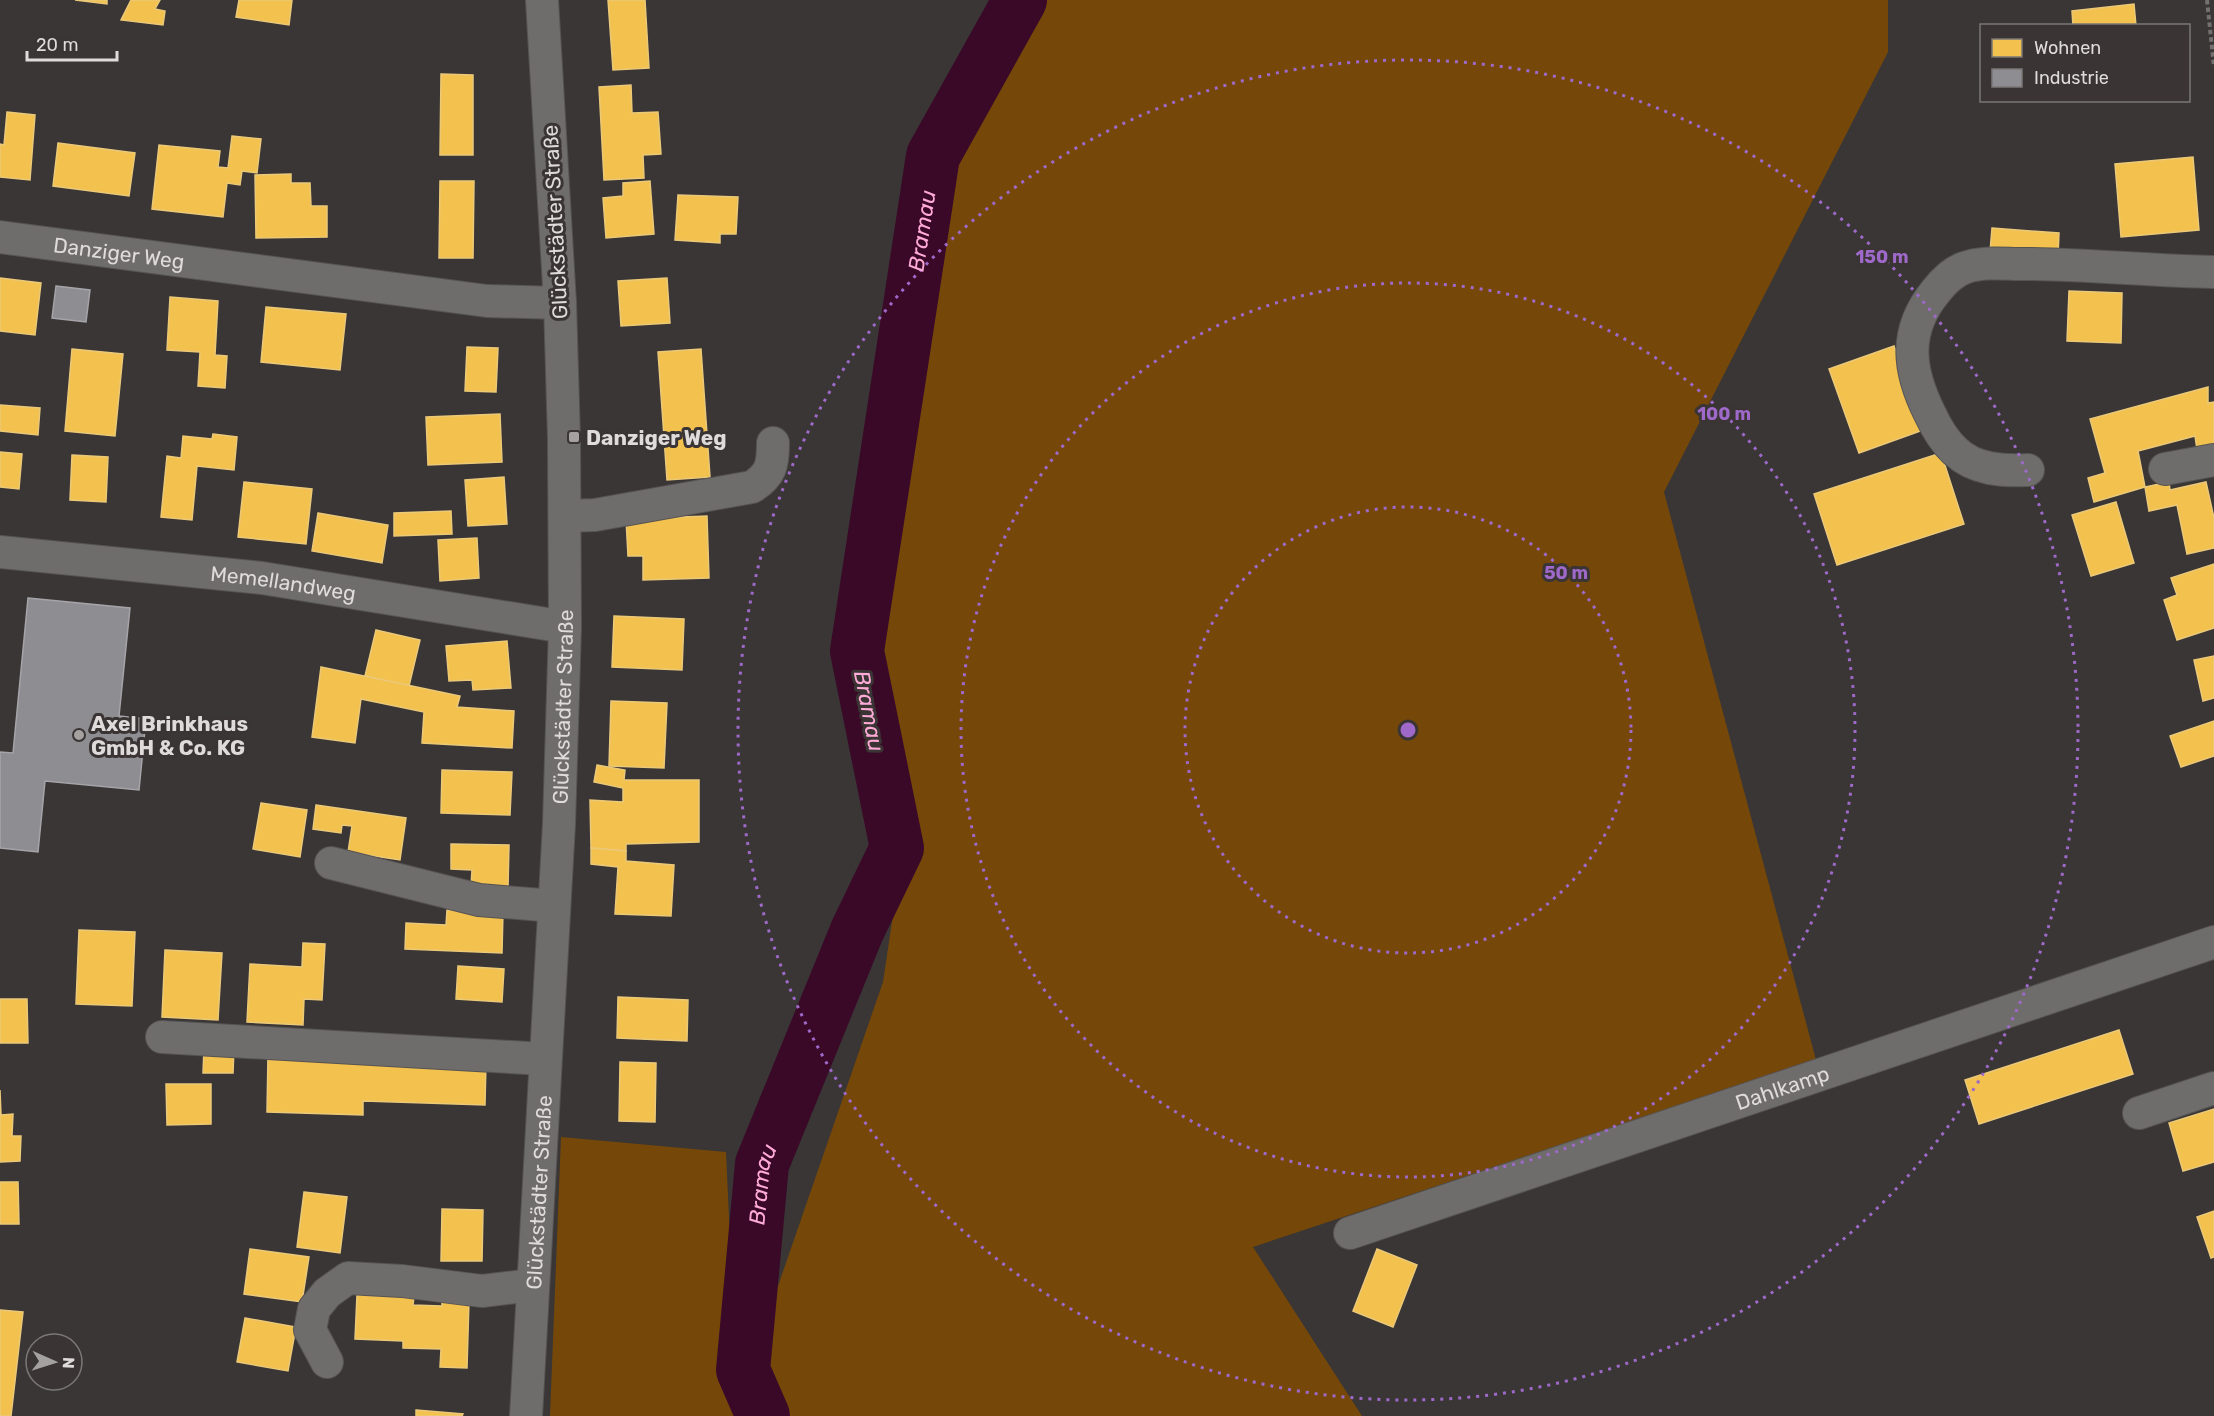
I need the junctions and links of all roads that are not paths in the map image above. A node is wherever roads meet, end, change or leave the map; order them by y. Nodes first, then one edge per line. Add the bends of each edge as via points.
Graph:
1 (542, 0) edge
2 (0, 237) edge
3 (2214, 272) edge
4 (560, 303) junction
5 (773, 442) dead end
6 (2214, 460) edge
7 (2165, 469) dead end
8 (2028, 470) dead end
9 (565, 516) junction
10 (0, 552) edge
11 (565, 627) junction
12 (331, 863) dead end
13 (554, 906) junction
14 (2214, 942) edge
15 (162, 1037) dead end
16 (545, 1059) junction
17 (2214, 1088) edge
18 (2139, 1113) dead end
19 (1350, 1233) dead end
20 (532, 1285) junction
21 (327, 1362) dead end
22 (526, 1416) edge

1 - 4 street, Glückstädter Straße
2 - 4 street, Danziger Weg via 475,300
3 - 8 street via 2075,264 1987,264 1963,268 1944,281 1919,316 1911,349 1914,378 1926,406 1955,452 1998,471
4 - 9 street, Glückstädter Straße
5 - 9 street via 773,464 766,478 752,487 595,515
6 - 7 street
9 - 11 street, Glückstädter Straße
10 - 11 street, Memellandweg via 262,578
11 - 13 street, Glückstädter Straße
12 - 13 street via 478,900
13 - 16 street, Glückstädter Straße
14 - 19 street, Dahlkamp
15 - 16 street
16 - 20 street, Glückstädter Straße
17 - 18 street
20 - 21 street via 482,1291 348,1278 327,1293 314,1310 310,1330
20 - 22 street, Glückstädter Straße

